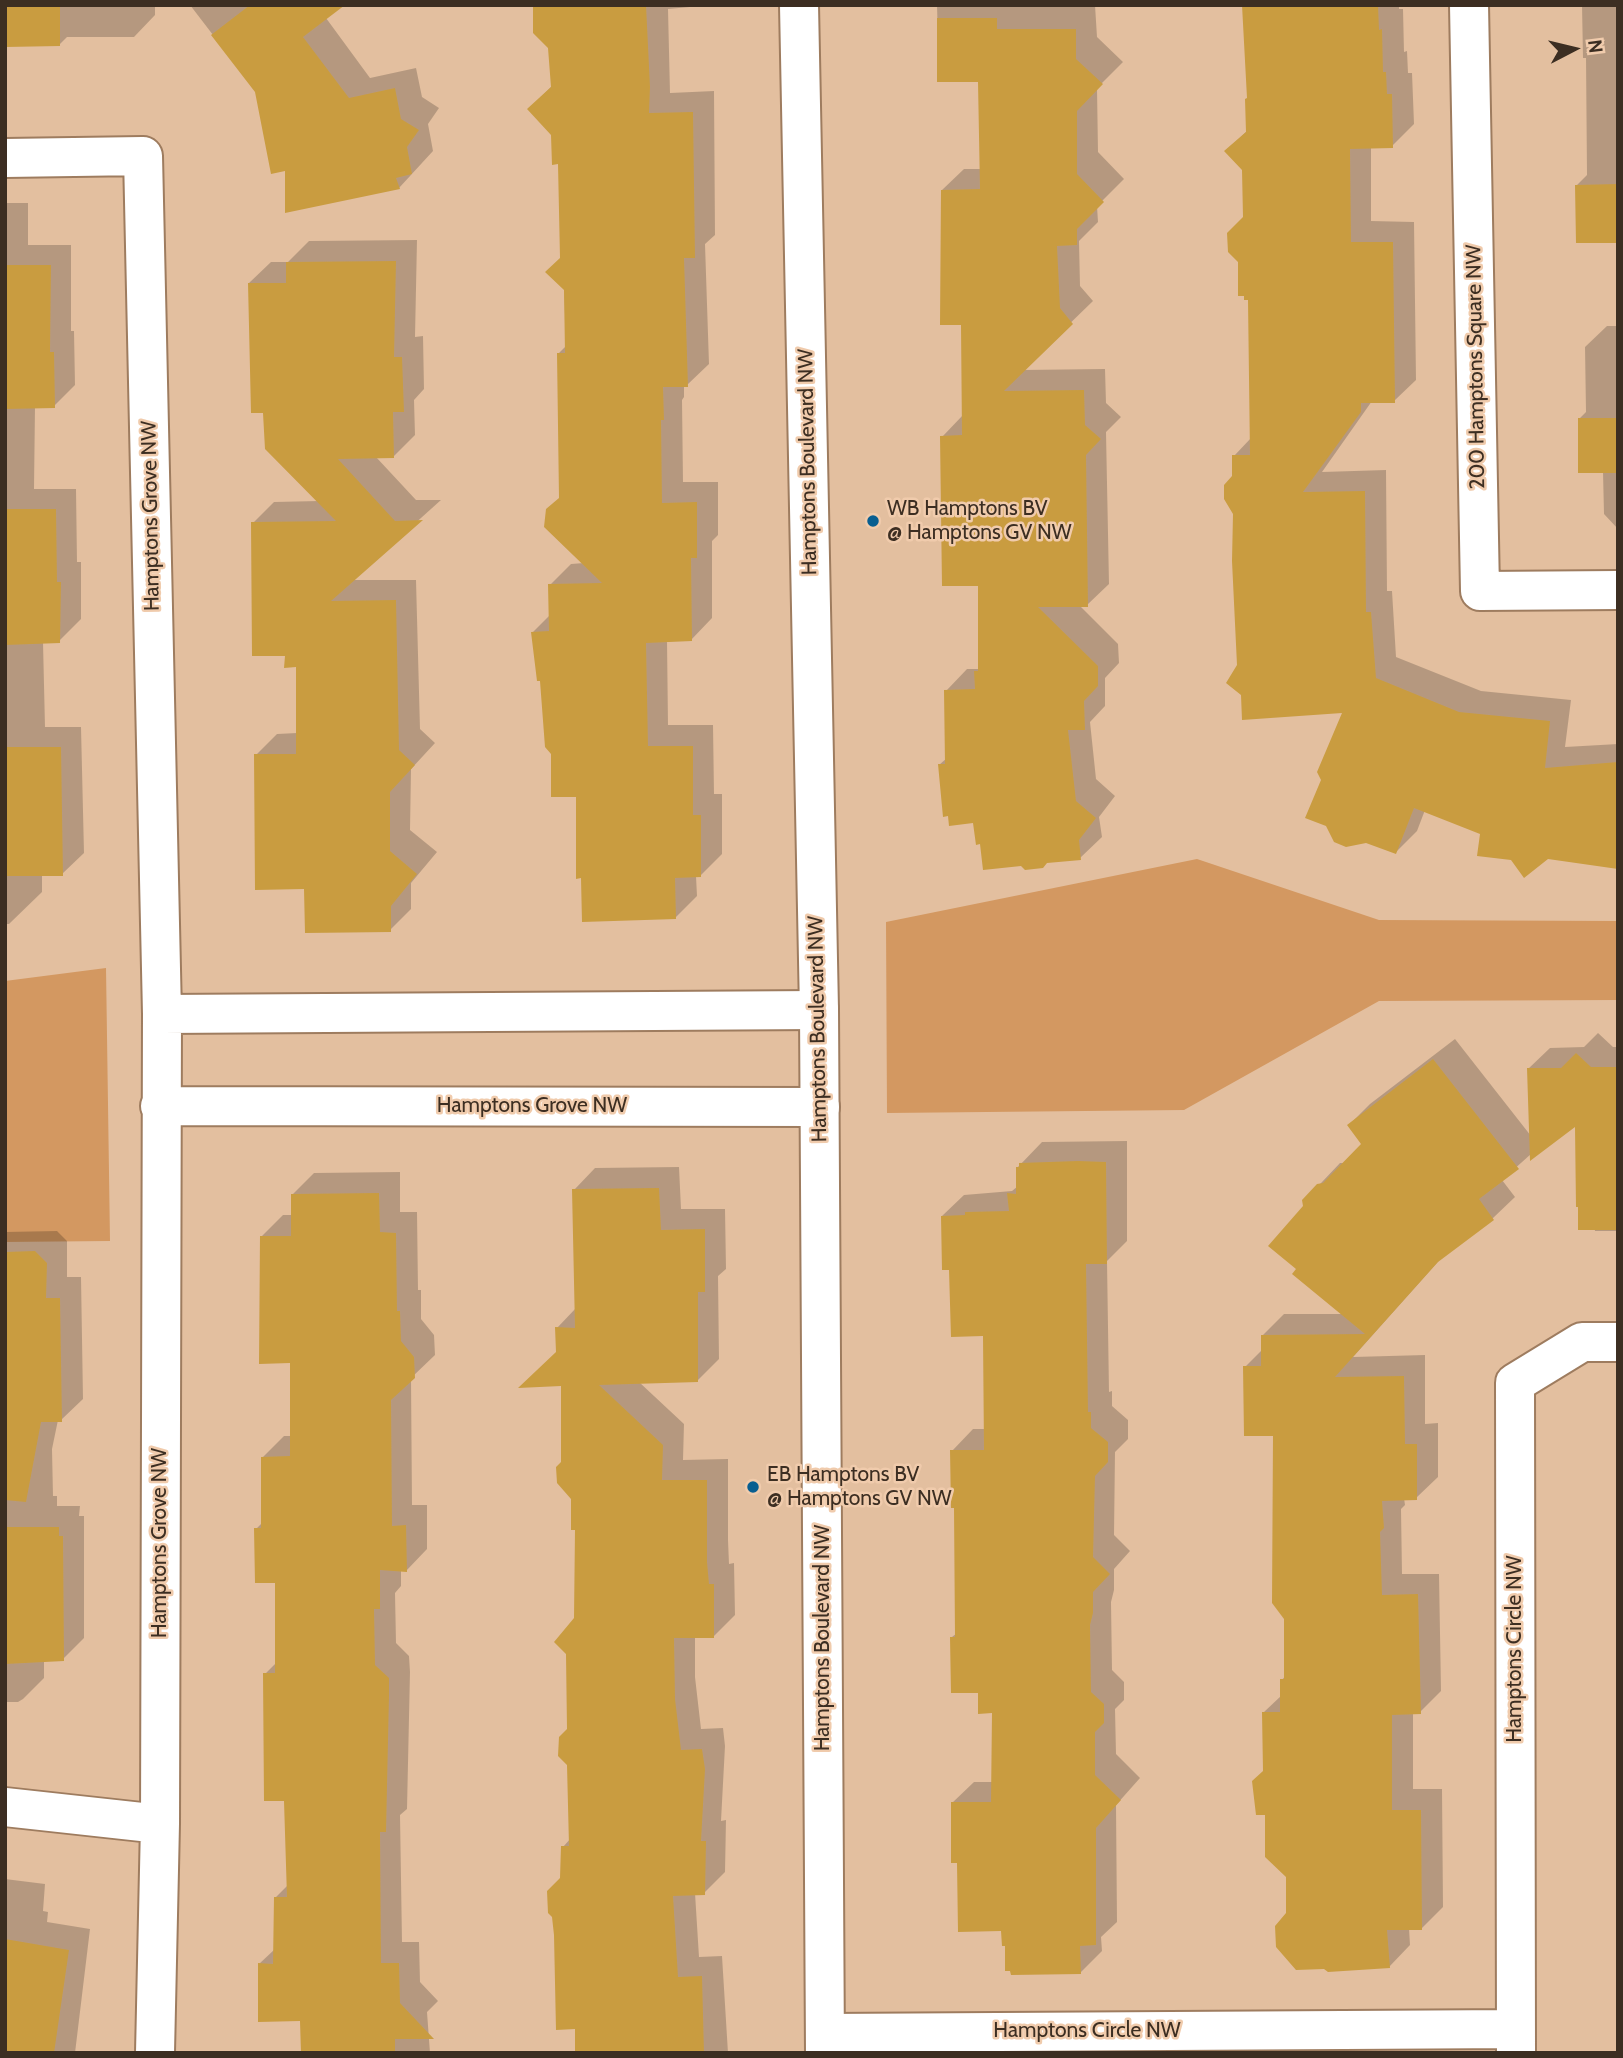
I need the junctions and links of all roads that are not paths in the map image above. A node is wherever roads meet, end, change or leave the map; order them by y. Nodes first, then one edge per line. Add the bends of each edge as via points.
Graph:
1 (799, 5) edge
2 (1469, 5) edge
3 (5, 158) edge
4 (1618, 590) edge
5 (819, 1010) junction
6 (162, 1014) junction
7 (160, 1106) junction
8 (820, 1107) junction
9 (1618, 1342) edge
10 (5, 1807) edge
11 (160, 1824) junction
12 (1516, 2041) edge
13 (825, 2043) edge
14 (155, 2053) edge

1 - 5 street, Hamptons Boulevard NW
2 - 4 street, 200 Hamptons Square NW via 1480,591
3 - 6 street, Hamptons Grove NW via 143,156
5 - 6 street
5 - 8 street, Hamptons Boulevard NW
6 - 7 street, Hamptons Grove NW
7 - 8 street, Hamptons Grove NW
7 - 11 street, Hamptons Grove NW
8 - 13 street, Hamptons Boulevard NW
9 - 12 street, Hamptons Circle NW via 1582,1342 1514,1383
10 - 11 street
11 - 14 street, Hamptons Grove NW
12 - 13 street, Hamptons Circle NW

